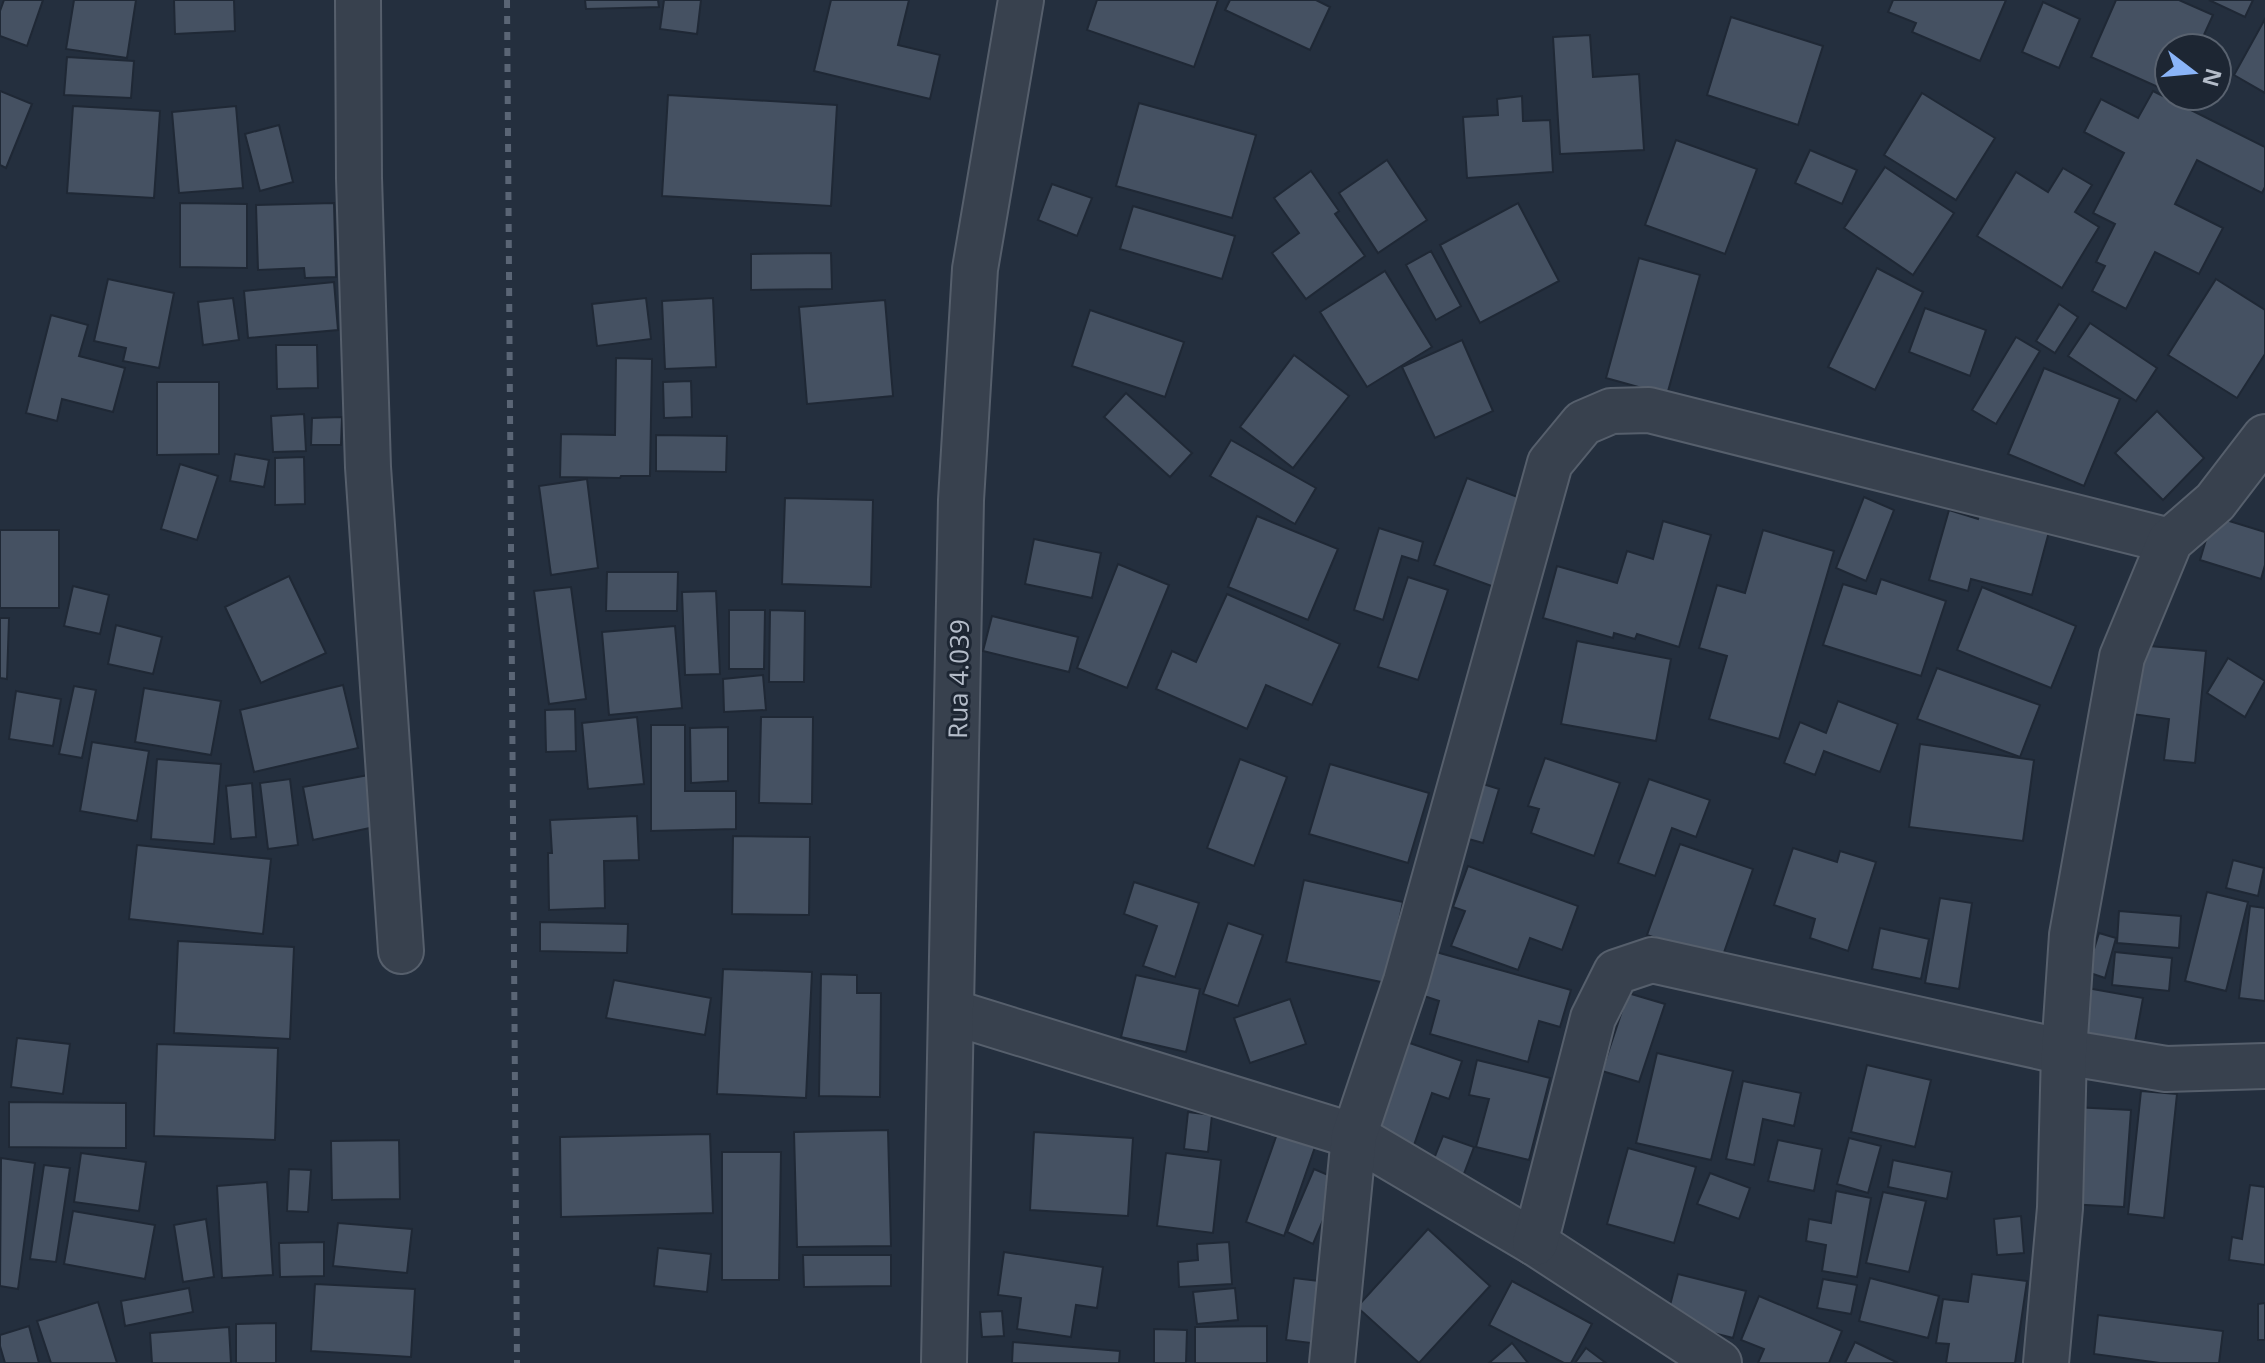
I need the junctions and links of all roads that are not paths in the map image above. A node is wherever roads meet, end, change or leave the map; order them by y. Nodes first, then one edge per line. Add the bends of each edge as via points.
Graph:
1 (358, 0) edge
2 (1021, 0) edge
3 (2265, 437) edge
4 (2170, 541) junction
5 (401, 951) dead end
6 (952, 1012) junction
7 (2064, 1052) junction
8 (2265, 1066) edge
9 (1354, 1136) junction
10 (1535, 1243) junction
11 (944, 1363) edge
12 (1332, 1363) edge
13 (1719, 1363) edge
14 (2046, 1363) edge

1 - 5 street via 368,467
2 - 6 street, Rua 4.039 via 975,269 961,500
3 - 4 street via 2215,502
4 - 7 street via 2122,657 2072,935
4 - 9 street via 1649,410 1611,411 1583,423 1550,463 1406,981
6 - 9 street
6 - 11 street, Rua 4.039
7 - 8 street via 2166,1069
7 - 10 street via 1652,960 1616,972 1593,1018
7 - 14 street via 2060,1208
9 - 10 street
9 - 12 street
10 - 13 street

